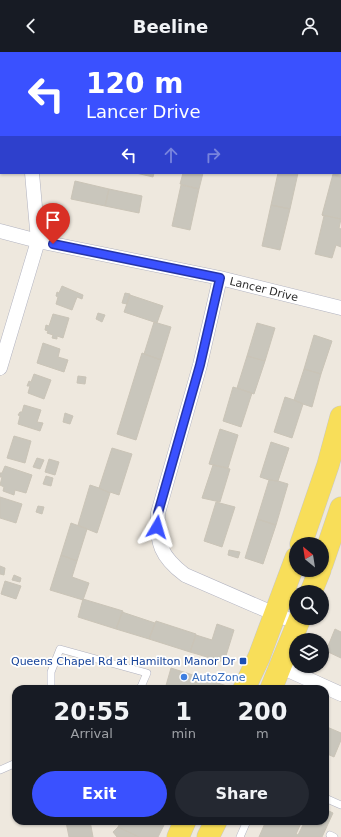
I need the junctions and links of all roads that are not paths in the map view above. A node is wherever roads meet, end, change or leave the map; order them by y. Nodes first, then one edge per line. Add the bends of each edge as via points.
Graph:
1 (32, 174) edge
2 (0, 231) edge
3 (38, 241) junction
4 (220, 278) junction
5 (341, 308) edge
6 (0, 368) edge
7 (341, 417) edge
8 (341, 508) edge
9 (303, 537) edge
10 (329, 543) edge
11 (289, 577) edge
12 (275, 614) junction
13 (289, 618) edge
14 (297, 625) edge
15 (279, 666) junction
16 (50, 685) edge
17 (142, 685) edge
18 (246, 685) edge
19 (272, 685) edge
20 (321, 685) edge
21 (329, 689) edge
22 (341, 694) edge
23 (12, 765) edge
24 (0, 770) edge
25 (329, 800) edge
26 (341, 805) edge
27 (183, 825) edge
28 (214, 825) edge
29 (245, 825) edge
30 (178, 837) edge
31 (208, 837) edge
32 (240, 837) edge

1 - 3 street
2 - 3 street, Lancer Drive
3 - 4 street, Lancer Drive
3 - 6 street
4 - 5 street, Lancer Drive
4 - 12 street via 200,365 158,513 158,538 167,557 186,575
7 - 9 main road
8 - 10 main road
11 - 12 main road
12 - 13 street
12 - 18 main road
14 - 15 main road
15 - 19 main road
15 - 20 street
16 - 17 lane via 51,672 60,649 147,673
21 - 22 street
23 - 24 lane
25 - 26 lane
27 - 30 main road
28 - 31 main road
29 - 32 lane

